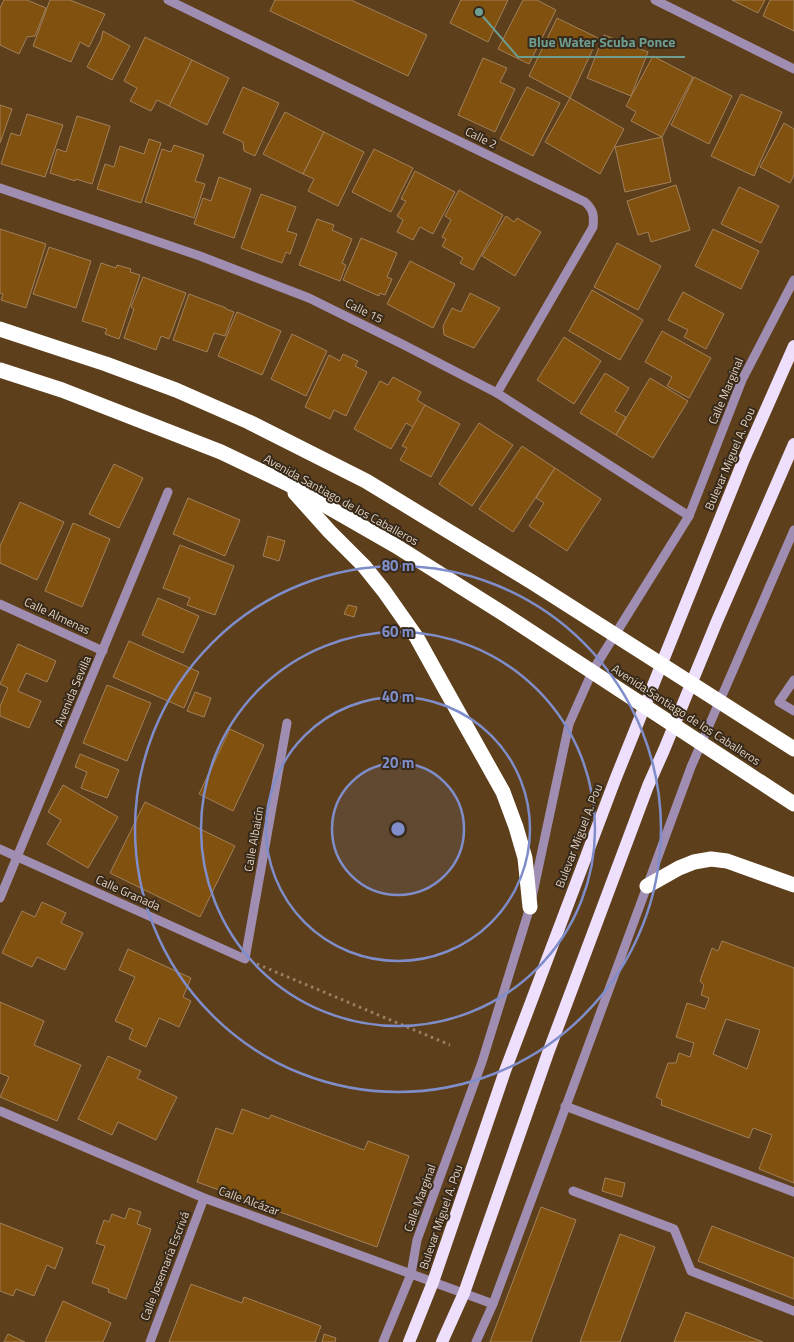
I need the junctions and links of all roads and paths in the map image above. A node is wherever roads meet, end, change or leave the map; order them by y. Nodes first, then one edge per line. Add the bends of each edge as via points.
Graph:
1 (168, 0) edge
2 (655, 0) edge
3 (794, 69) edge
4 (0, 188) edge
5 (794, 280) edge
6 (0, 329) edge
7 (794, 346) edge
8 (0, 370) edge
9 (497, 393) junction
10 (794, 444) edge
11 (288, 484) junction
12 (168, 492) dead end
13 (689, 516) junction
14 (794, 530) edge
15 (792, 543) edge
16 (0, 604) edge
17 (103, 651) junction
18 (794, 680) edge
19 (794, 711) edge
20 (287, 723) dead end
21 (794, 749) edge
22 (794, 804) edge
23 (0, 849) edge
24 (17, 857) junction
25 (794, 885) edge
26 (647, 886) junction
27 (0, 898) edge
28 (530, 907) junction
29 (245, 959) junction
30 (450, 1045) dead end
31 (565, 1106) junction
32 (0, 1111) edge
33 (574, 1191) dead end
34 (794, 1192) edge
35 (204, 1198) junction
36 (411, 1274) junction
37 (433, 1282) junction
38 (464, 1292) junction
39 (493, 1304) junction
40 (794, 1311) edge
41 (150, 1342) edge
42 (383, 1342) edge
43 (409, 1342) edge
44 (442, 1342) edge
45 (476, 1342) edge

1 - 9 street, Calle 2 via 590,206 594,212 593,227
2 - 3 street
4 - 9 street, Calle 15 via 200,256 309,298
5 - 13 street, Calle Marginal via 742,380
6 - 21 highway, Avenida Santiago de los Caballeros via 176,390 249,422 366,481
7 - 37 main road, Bulevar Miguel A. Pou via 744,459 615,780 505,1070
8 - 11 highway, Avenida Santiago de los Caballeros via 62,390 212,448
9 - 13 street, Calle 15
10 - 38 main road via 648,786 548,1053
11 - 22 highway, Avenida Santiago de los Caballeros via 396,546 507,616
11 - 28 highway via 364,566 417,638 503,792 525,858
12 - 17 street, Avenida Sevilla
13 - 28 street, Calle Marginal via 593,670 569,724
14 - 15 street
15 - 26 street via 690,767
16 - 17 street, Calle Almenas
17 - 24 street, Avenida Sevilla
18 - 19 street via 780,702
20 - 29 street, Calle Albaicín
23 - 24 street, Calle Granada
24 - 27 street, Avenida Sevilla
24 - 29 street, Calle Granada
25 - 26 highway via 727,861 711,859 679,868
26 - 31 street
28 - 36 street, Calle Marginal via 482,1062 417,1240
29 - 30 path
31 - 34 street
31 - 39 street
32 - 35 street, Calle Alcázar
33 - 40 street via 674,1229 691,1271
35 - 36 street, Calle Alcázar
35 - 41 street, Calle Josemaría Escrivá
36 - 37 street, Calle Alcázar
36 - 42 street, Calle Marginal
37 - 38 street, Calle Alcázar
37 - 43 main road, Bulevar Miguel A. Pou
38 - 39 street, Calle Alcázar
38 - 44 main road
39 - 45 street

